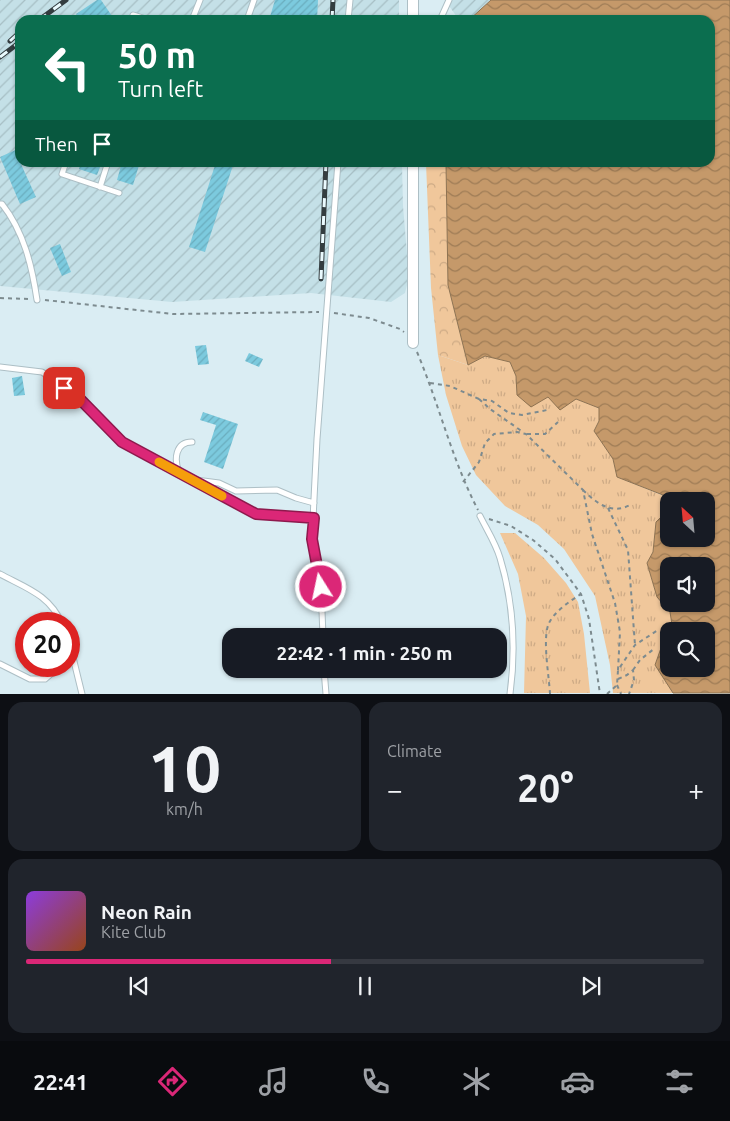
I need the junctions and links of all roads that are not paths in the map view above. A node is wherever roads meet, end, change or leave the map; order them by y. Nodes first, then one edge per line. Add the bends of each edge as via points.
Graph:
1 (200, 0) edge
2 (254, 0) edge
3 (350, 0) edge
4 (413, 0) edge
5 (449, 0) edge
6 (194, 15) edge
7 (249, 15) edge
8 (348, 15) edge
9 (413, 15) edge
10 (442, 15) edge
11 (64, 167) edge
12 (106, 167) edge
13 (338, 167) edge
14 (413, 167) edge
15 (100, 187) junction
16 (119, 193) dead end
17 (0, 204) edge
18 (37, 300) road end
19 (413, 343) road end
20 (0, 367) edge
21 (192, 442) dead end
22 (179, 473) junction
23 (191, 479) junction
24 (314, 503) junction
25 (480, 516) road end
26 (314, 518) junction
27 (0, 574) edge
28 (58, 612) edge
29 (323, 628) edge
30 (0, 664) edge
31 (15, 672) edge
32 (26, 677) edge
33 (47, 677) edge
34 (77, 677) edge
35 (325, 678) edge
36 (82, 694) edge
37 (326, 694) edge
38 (510, 694) edge

1 - 6 lane
2 - 7 lane
3 - 8 lane
4 - 9 street
5 - 10 lane
11 - 15 lane via 62,174
12 - 15 lane
13 - 24 lane
14 - 19 street
15 - 16 lane
17 - 18 lane via 14,220 32,265
20 - 22 lane via 42,372 76,395 122,442
21 - 22 lane via 186,442 176,454
22 - 23 lane
23 - 24 lane via 218,483 236,491 277,490
23 - 26 lane via 256,514
24 - 26 lane
25 - 38 lane via 500,556 510,600
26 - 29 lane via 312,539 321,587
27 - 28 lane via 45,598
30 - 31 lane
32 - 33 lane
34 - 36 lane
35 - 37 lane

